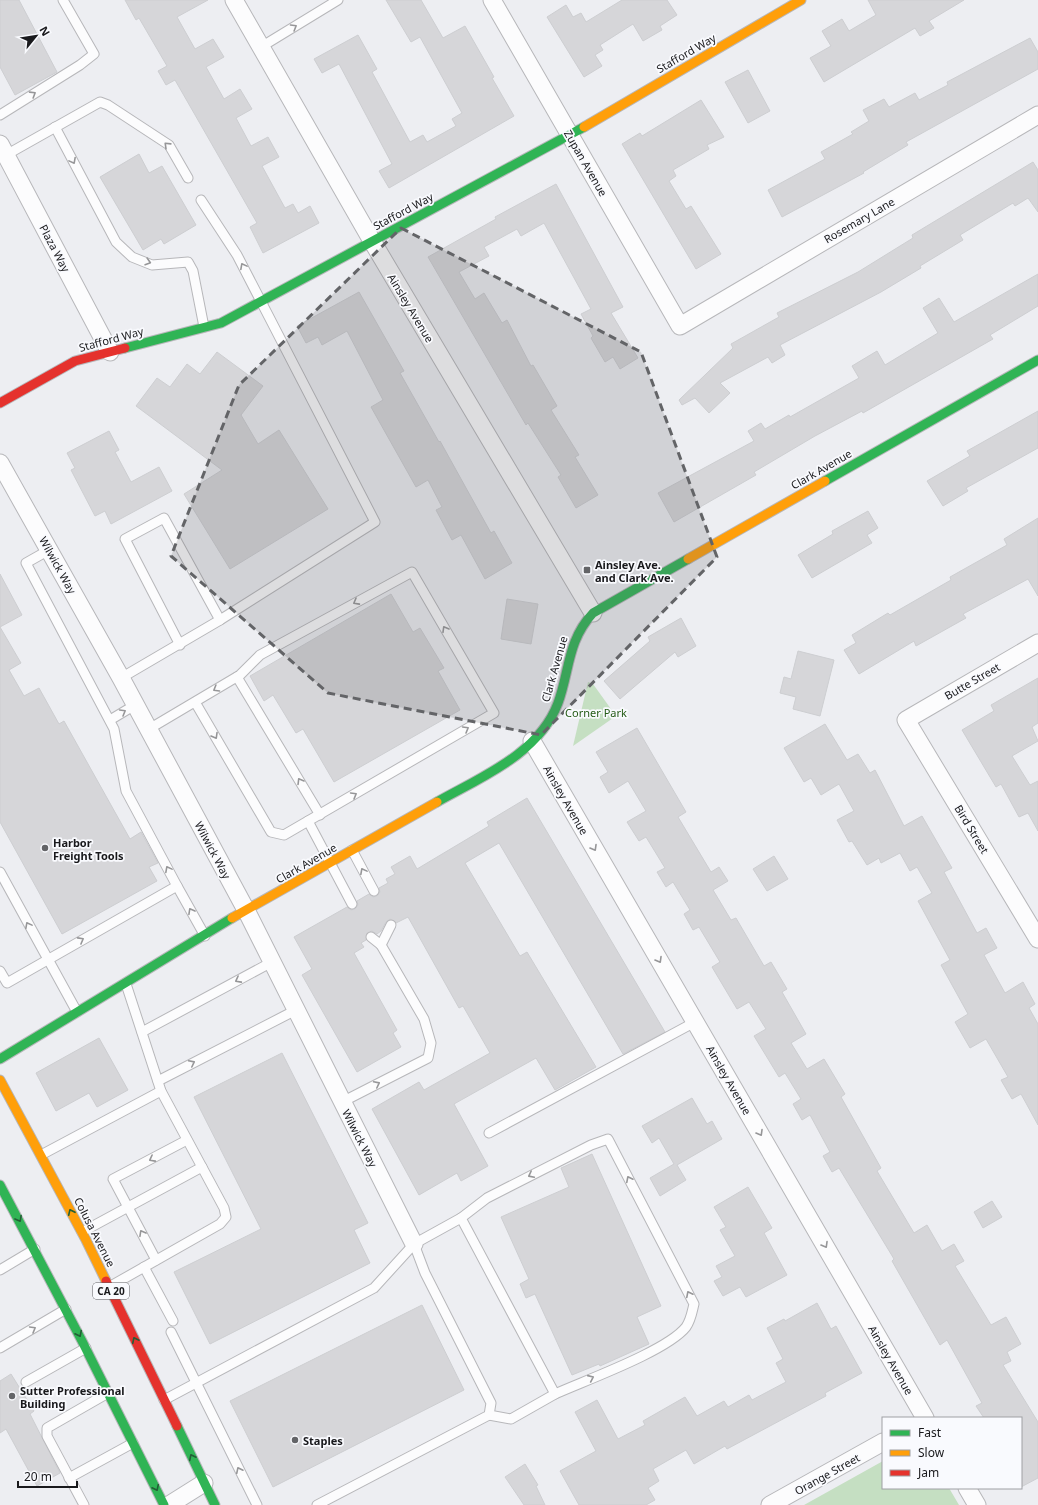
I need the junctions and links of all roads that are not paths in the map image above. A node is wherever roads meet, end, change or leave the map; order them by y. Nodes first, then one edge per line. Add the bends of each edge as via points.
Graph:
1 (63, 0) edge
2 (234, 0) edge
3 (338, 0) edge
4 (492, 0) edge
5 (800, 0) edge
6 (260, 47) junction
7 (0, 115) edge
8 (1038, 115) edge
9 (55, 127) junction
10 (570, 135) junction
11 (3, 149) edge
12 (188, 178) dead end
13 (201, 200) dead end
14 (372, 241) junction
15 (261, 301) junction
16 (680, 326) joint
17 (204, 327) junction
18 (110, 352) junction
19 (1038, 360) edge
20 (0, 403) edge
21 (2, 471) edge
22 (49, 550) junction
23 (593, 614) junction
24 (220, 620) junction
25 (1038, 643) edge
26 (180, 645) junction
27 (237, 677) junction
28 (121, 678) junction
29 (195, 702) junction
30 (136, 705) junction
31 (110, 720) junction
32 (906, 720) joint
33 (149, 730) junction
34 (532, 742) junction
35 (320, 814) junction
36 (308, 821) junction
37 (352, 850) junction
38 (331, 863) junction
39 (0, 872) edge
40 (178, 886) junction
41 (374, 891) dead end
42 (352, 904) dead end
43 (246, 910) junction
44 (391, 925) dead end
45 (205, 936) junction
46 (371, 937) dead end
47 (1038, 939) edge
48 (381, 945) junction
49 (47, 960) junction
50 (272, 962) junction
51 (0, 971) edge
52 (126, 984) junction
53 (296, 1010) junction
54 (78, 1013) junction
55 (695, 1022) junction
56 (142, 1032) junction
57 (0, 1059) edge
58 (0, 1080) edge
59 (158, 1081) junction
60 (161, 1091) junction
61 (342, 1102) junction
62 (489, 1133) dead end
63 (187, 1140) junction
64 (41, 1155) junction
65 (202, 1166) junction
66 (0, 1185) edge
67 (127, 1207) junction
68 (461, 1218) junction
69 (80, 1232) junction
70 (414, 1244) junction
71 (35, 1250) junction
72 (156, 1260) junction
73 (144, 1267) junction
74 (0, 1270) edge
75 (109, 1287) junction
76 (66, 1310) junction
77 (173, 1321) dead end
78 (171, 1332) dead end
79 (0, 1348) edge
80 (86, 1348) junction
81 (26, 1382) dead end
82 (197, 1383) junction
83 (108, 1393) junction
84 (555, 1394) junction
85 (164, 1400) junction
86 (489, 1415) junction
87 (924, 1417) edge
88 (133, 1443) junction
89 (882, 1443) edge
90 (69, 1478) junction
91 (204, 1483) junction
92 (968, 1489) edge
93 (84, 1505) edge
94 (164, 1505) edge
95 (169, 1505) edge
96 (215, 1505) edge
97 (256, 1505) edge
98 (317, 1505) edge
99 (770, 1505) edge
100 (977, 1505) edge

7 -> 1 lane via 94,54
2 - 6 street, Ainsley Avenue
6 -> 3 lane
4 - 10 street, Zupan Avenue
5 - 10 main road, Stafford Way
6 - 14 street, Ainsley Avenue
8 - 16 street, Rosemary Lane
9 - 11 lane
12 -> 9 lane via 169,145 108,105 100,102
9 -> 17 lane via 116,242 132,257 152,265 188,262 193,271
10 - 14 main road, Stafford Way
10 - 16 street, Zupan Avenue
11 - 18 street, Plaza Way
15 -> 13 lane via 236,255
14 - 15 main road, Stafford Way
14 - 23 street, Ainsley Avenue
15 - 17 main road, Stafford Way via 221,322
15 - 24 lane via 375,522
17 - 18 main road, Stafford Way
18 - 20 main road, Stafford Way via 75,361
19 - 23 main road, Clark Avenue
21 - 22 street, Wilwick Way
22 - 28 street, Wilwick Way
22 - 31 lane via 26,563
23 - 34 main road, Clark Avenue via 579,628 553,714
24 - 26 lane
24 - 26 lane via 164,518 125,539
25 - 32 street, Butte Street
26 - 28 lane
27 -> 29 lane
35 -> 27 lane
35 -> 27 lane via 494,713 412,572 260,655
28 - 30 street, Wilwick Way
29 - 33 lane
29 -> 36 lane via 271,832 284,835
31 -> 30 lane
30 - 33 street, Wilwick Way
40 -> 31 lane via 126,792 114,728
32 - 47 street, Bird Street
33 - 43 street, Wilwick Way
34 - 37 main road, Clark Avenue via 504,764
34 -> 55 street, Ainsley Avenue
35 - 36 lane
36 - 38 lane
37 - 38 main road, Clark Avenue
41 -> 37 lane
38 - 42 lane
38 - 43 main road, Clark Avenue
49 -> 39 lane
45 -> 40 lane
49 -> 40 lane
43 - 45 main road, Clark Avenue
43 - 50 street, Wilwick Way
44 - 48 lane
45 - 52 main road, Clark Avenue
46 - 48 lane
61 -> 48 lane via 428,1058 431,1043 424,1019
49 - 51 lane via 7,983
49 - 54 lane
50 - 53 street, Wilwick Way
50 -> 56 lane
52 - 54 main road, Clark Avenue
52 - 56 lane
59 -> 53 lane
53 - 61 street, Wilwick Way
54 - 57 main road, Clark Avenue
55 - 62 lane
55 -> 87 street, Ainsley Avenue
56 - 59 lane
58 - 64 main road, Colusa Avenue / CA 20
59 - 60 lane
60 - 63 lane
60 - 64 lane
61 - 70 street, Wilwick Way
63 - 65 lane
63 -> 67 lane via 114,1179
69 -> 64 main road, Colusa Avenue / CA 20
65 - 67 lane
65 - 72 lane via 224,1208 226,1217 220,1224
66 -> 71 main road
67 - 69 lane
72 -> 67 lane
68 - 70 lane
68 - 84 lane
84 -> 68 lane via 658,1348 685,1327 691,1318 694,1304 608,1139 591,1145 487,1198
69 - 75 main road, Colusa Avenue / CA 20
70 - 82 lane via 374,1288
70 - 86 lane via 425,1273 491,1403
71 - 74 lane
71 - 76 main road
72 - 73 lane
73 - 75 lane
73 - 77 lane
85 -> 75 main road, Colusa Avenue / CA 20
79 -> 76 lane
76 -> 80 main road
78 - 82 lane
80 - 81 lane
80 - 83 main road
82 - 85 lane
97 -> 82 lane
83 - 88 main road
83 - 90 lane via 47,1428 47,1436
84 - 86 lane via 511,1418
91 -> 85 main road, Colusa Avenue / CA 20
86 - 98 lane
88 - 90 lane
88 -> 94 main road
89 - 99 street, Orange Street
90 - 93 lane
91 - 95 street
91 - 96 main road, Colusa Avenue / CA 20
92 - 100 street

